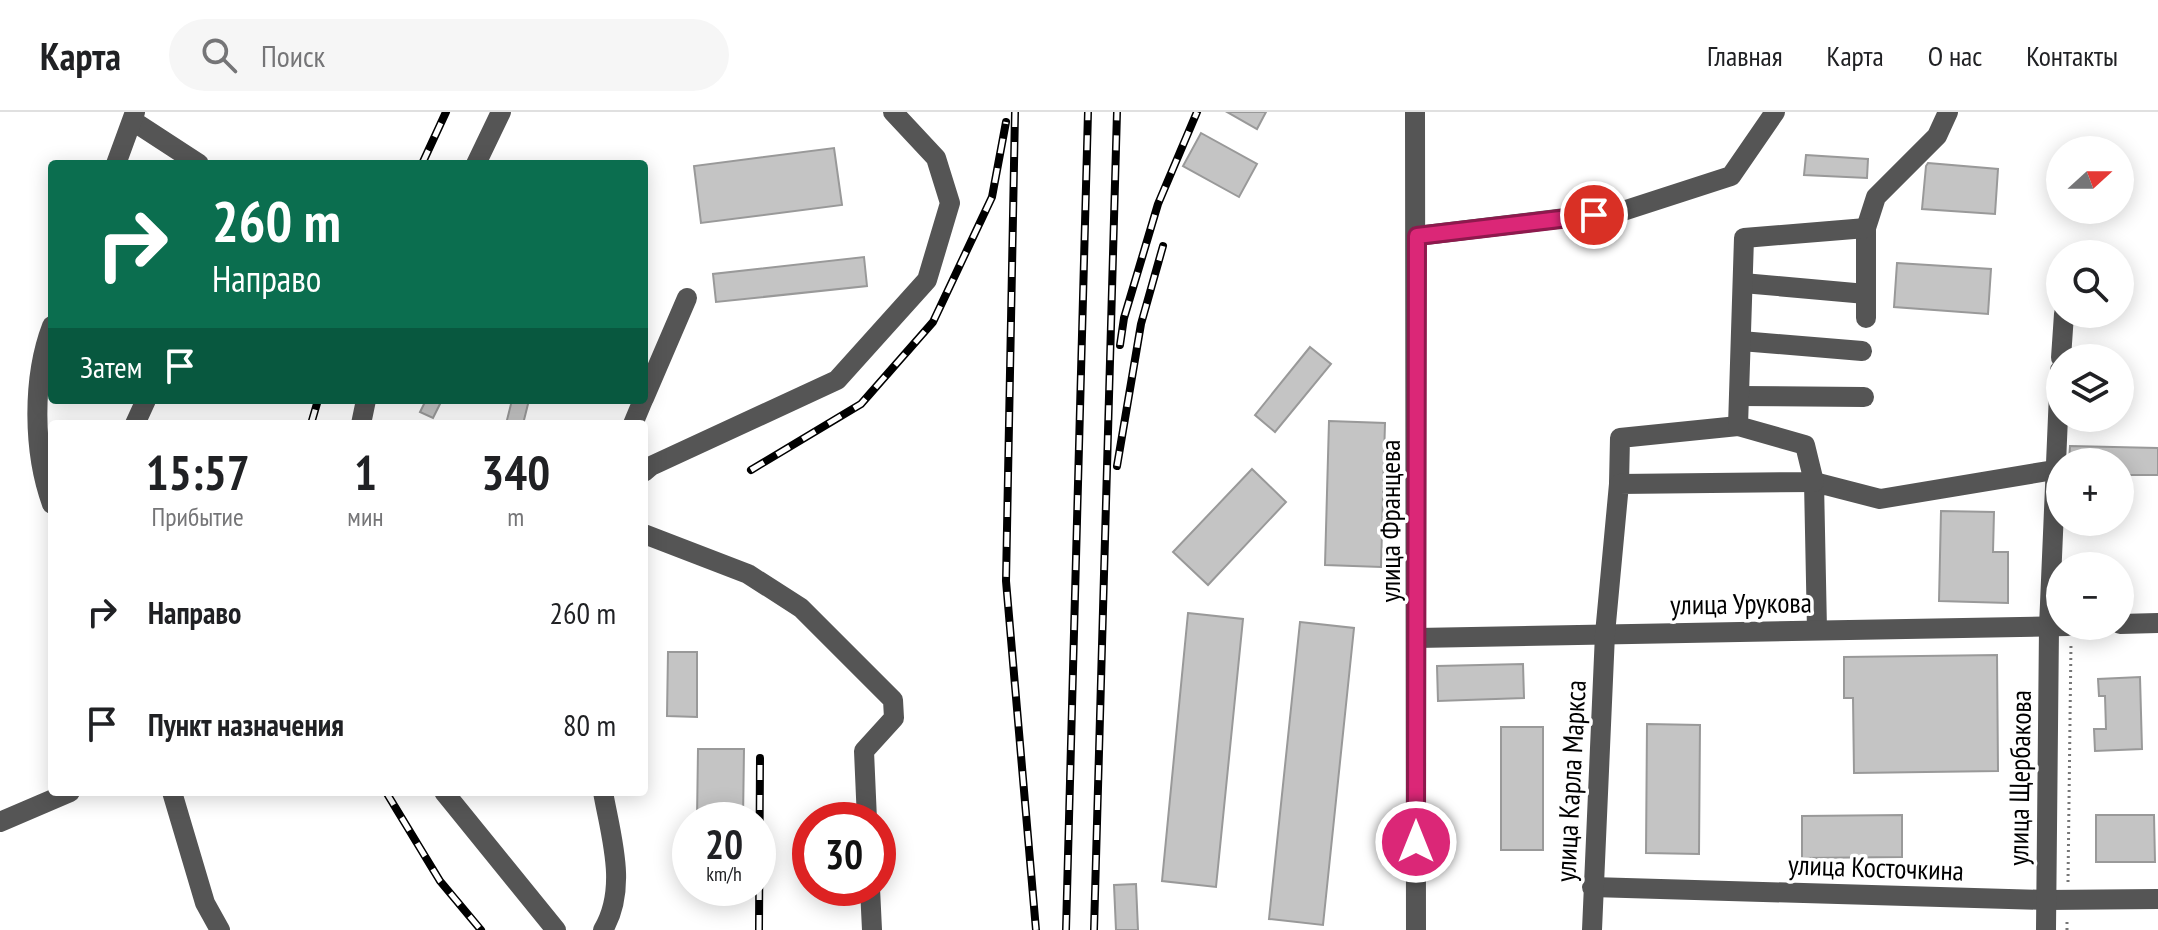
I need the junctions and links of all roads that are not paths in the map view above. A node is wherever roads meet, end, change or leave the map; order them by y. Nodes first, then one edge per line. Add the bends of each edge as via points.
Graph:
1 (501, 112) edge
2 (893, 112) edge
3 (1415, 112) edge
4 (1775, 112) edge
5 (1948, 112) edge
6 (134, 116) edge
7 (118, 160) edge
8 (194, 160) edge
9 (478, 160) edge
10 (1866, 228) junction
11 (1417, 236) junction
12 (1743, 283) junction
13 (1866, 294) junction
14 (687, 298) dead end
15 (1866, 318) dead end
16 (48, 337) edge
17 (1741, 341) junction
18 (1862, 351) dead end
19 (648, 390) edge
20 (1739, 396) junction
21 (1864, 397) dead end
22 (1738, 426) junction
23 (648, 469) edge
24 (2046, 471) edge
25 (1814, 482) junction
26 (1619, 484) junction
27 (48, 493) edge
28 (648, 536) edge
29 (2158, 623) edge
30 (2134, 624) edge
31 (1817, 630) junction
32 (2046, 631) edge
33 (1605, 634) junction
34 (1417, 638) junction
35 (2062, 640) edge
36 (61, 796) edge
37 (173, 796) edge
38 (447, 796) edge
39 (604, 796) edge
40 (866, 802) edge
41 (0, 822) edge
42 (1592, 887) junction
43 (2158, 899) edge
44 (2046, 900) junction
45 (871, 906) edge
46 (220, 930) edge
47 (556, 930) edge
48 (603, 930) edge
49 (872, 930) edge
50 (1416, 930) edge
51 (1592, 930) edge
52 (2046, 930) edge

1 - 9 street
2 - 23 street via 936,158 950,203 927,280 837,380
3 - 11 street, улица Францева
4 - 11 street via 1731,176 1623,211
5 - 10 street via 1937,136 1876,197
6 - 7 street
6 - 8 street
10 - 12 street via 1744,238
10 - 13 street
11 - 34 street, улица Францева
12 - 13 street
12 - 17 street
13 - 15 street
14 - 19 street
16 - 27 street via 36,424
17 - 18 street
17 - 20 street
20 - 21 street
20 - 22 street
22 - 25 street via 1805,445
22 - 26 street, улица Карла Маркса via 1620,438
24 - 25 street via 1880,499
25 - 26 street
25 - 31 street
26 - 33 street, улица Карла Маркса
28 - 40 street via 748,574 801,608 893,700 894,718 864,751
29 - 30 street
31 - 32 street, улица Урукова
31 - 33 street, улица Урукова
33 - 34 street, улица Урукова
33 - 42 street, улица Карла Маркса
34 - 50 street, улица Францева
35 - 44 street, улица Щербакова
36 - 41 street
37 - 46 street via 205,903
38 - 47 street
39 - 48 street via 618,876
42 - 44 street, улица Косточкина
42 - 51 street, улица Карла Маркса
43 - 44 street, улица Косточкина
44 - 52 street, улица Щербакова
45 - 49 street

